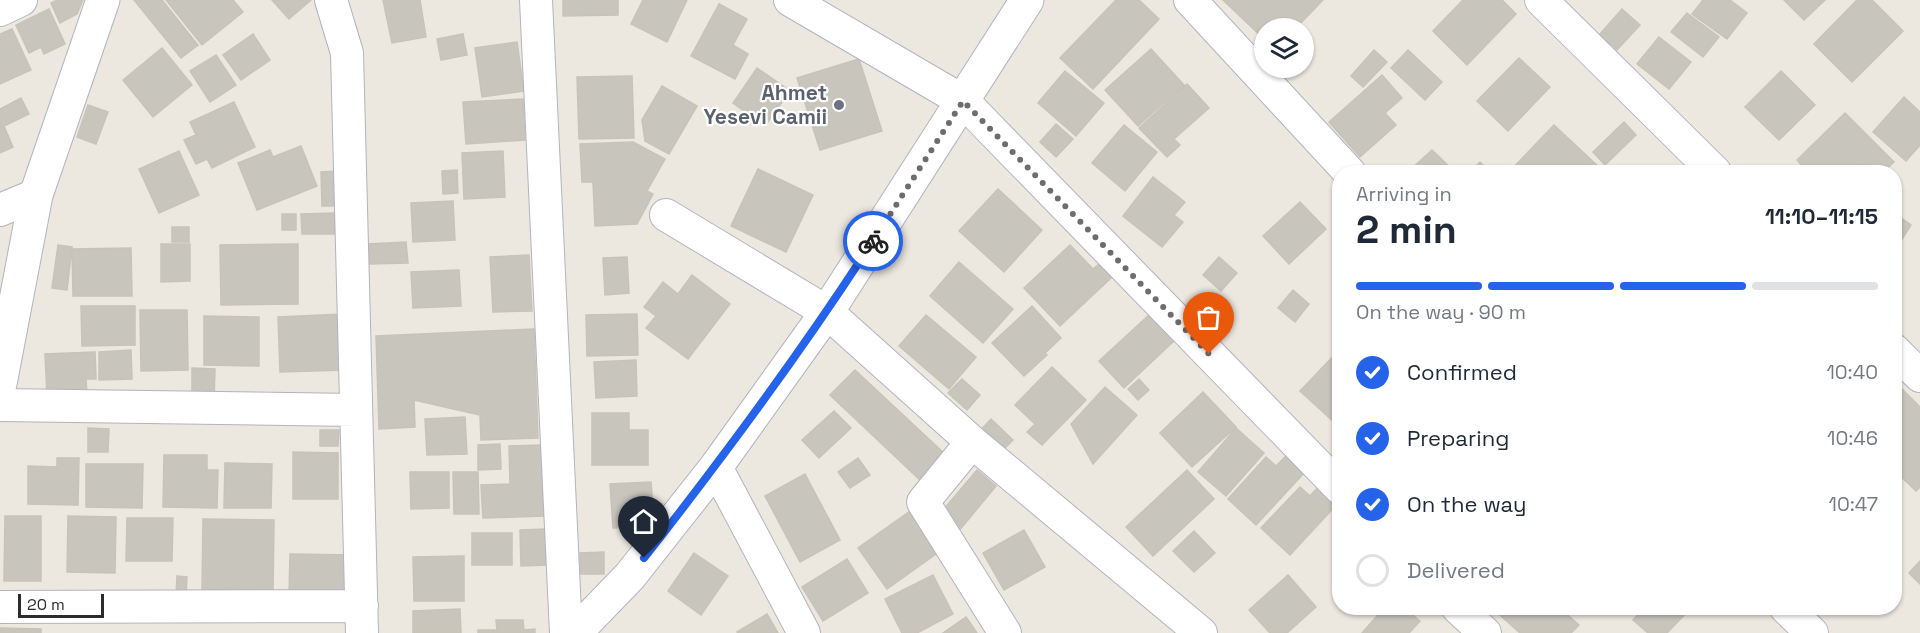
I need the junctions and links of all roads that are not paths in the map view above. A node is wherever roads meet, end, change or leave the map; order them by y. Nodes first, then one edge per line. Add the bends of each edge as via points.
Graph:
1 (21, 0) edge
2 (103, 0) edge
3 (331, 0) edge
4 (536, 0) edge
5 (790, 0) edge
6 (1028, 0) edge
7 (1190, 0) edge
8 (1541, 0) edge
9 (0, 10) edge
10 (963, 101) junction
11 (1343, 165) edge
12 (1708, 165) edge
13 (36, 195) junction
14 (0, 210) edge
15 (666, 215) dead end
16 (827, 312) junction
17 (1902, 359) edge
18 (1920, 376) edge
19 (0, 384) edge
20 (0, 405) edge
21 (356, 410) junction
22 (972, 442) junction
23 (716, 467) junction
24 (1332, 480) edge
25 (0, 608) edge
26 (1466, 615) edge
27 (1793, 615) edge
28 (362, 620) edge
29 (583, 629) edge
30 (804, 633) edge
31 (1005, 633) edge
32 (1201, 633) edge
33 (1485, 633) edge
34 (1812, 633) edge

1 - 9 street
2 - 13 street
3 - 21 street via 347,53
4 - 29 street
5 - 10 street
6 - 10 street
7 - 11 street
8 - 12 street
10 - 16 street
10 - 24 street
13 - 14 street
13 - 19 street
15 - 16 street
16 - 22 street
16 - 23 street
17 - 18 street
20 - 21 street
21 - 28 street
22 - 31 street via 923,502
22 - 32 street
23 - 29 street
23 - 30 street
25 - 28 street
26 - 33 street
27 - 34 street

